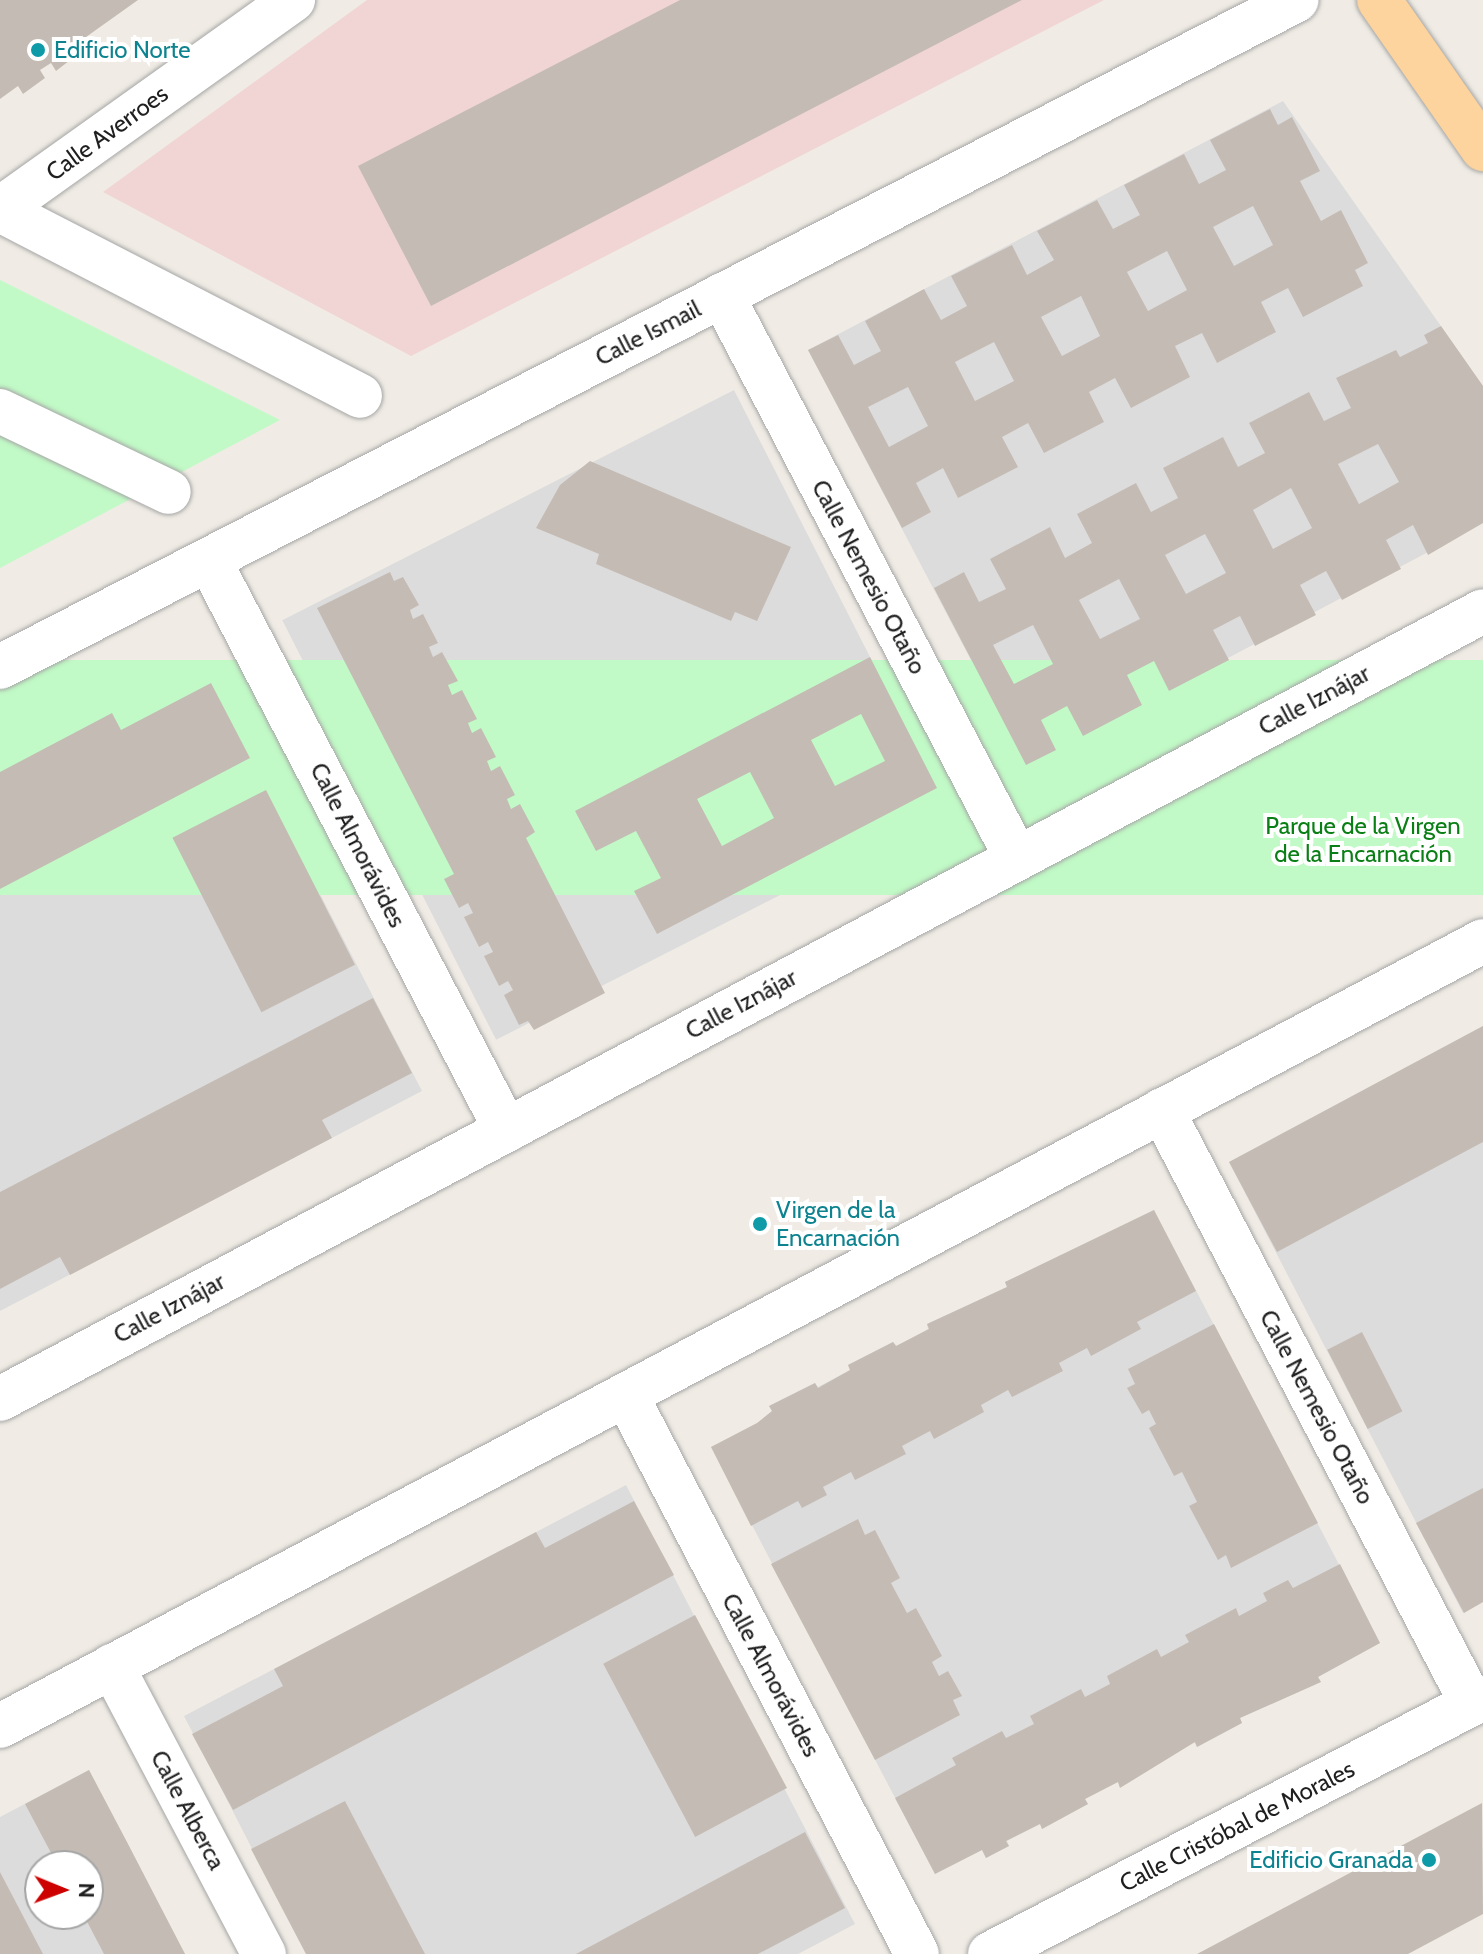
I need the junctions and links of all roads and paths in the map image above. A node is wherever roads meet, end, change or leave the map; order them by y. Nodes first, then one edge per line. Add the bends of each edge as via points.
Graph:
1 (293, 0) edge
2 (1297, 0) edge
3 (1379, 0) edge
4 (1483, 149) edge
5 (0, 210) edge
6 (722, 295) junction
7 (360, 396) dead end
8 (0, 411) edge
9 (169, 492) dead end
10 (209, 560) junction
11 (1483, 611) edge
12 (0, 667) edge
13 (1017, 859) junction
14 (1483, 941) edge
15 (1162, 1110) junction
16 (506, 1130) junction
17 (626, 1395) junction
18 (0, 1399) edge
19 (112, 1666) junction
20 (1477, 1701) edge
21 (0, 1726) edge
22 (264, 1954) edge
23 (917, 1954) edge
24 (990, 1954) edge

1 - 5 street, Calle Averroes
2 - 6 street, Calle Ismail
3 - 4 main road
5 - 7 street
6 - 10 street, Calle Ismail
6 - 13 street, Calle Nemesio Otaño
8 - 9 street
10 - 12 street, Calle Ismail
10 - 16 street, Calle Almorávides
11 - 13 street, Calle Iznájar
13 - 16 street, Calle Iznájar
14 - 15 street
15 - 17 street
15 - 20 street, Calle Nemesio Otaño
16 - 18 street, Calle Iznájar
17 - 19 street
17 - 23 street, Calle Almorávides
19 - 21 street
19 - 22 street, Calle Alberca
20 - 24 street, Calle Cristóbal de Morales

